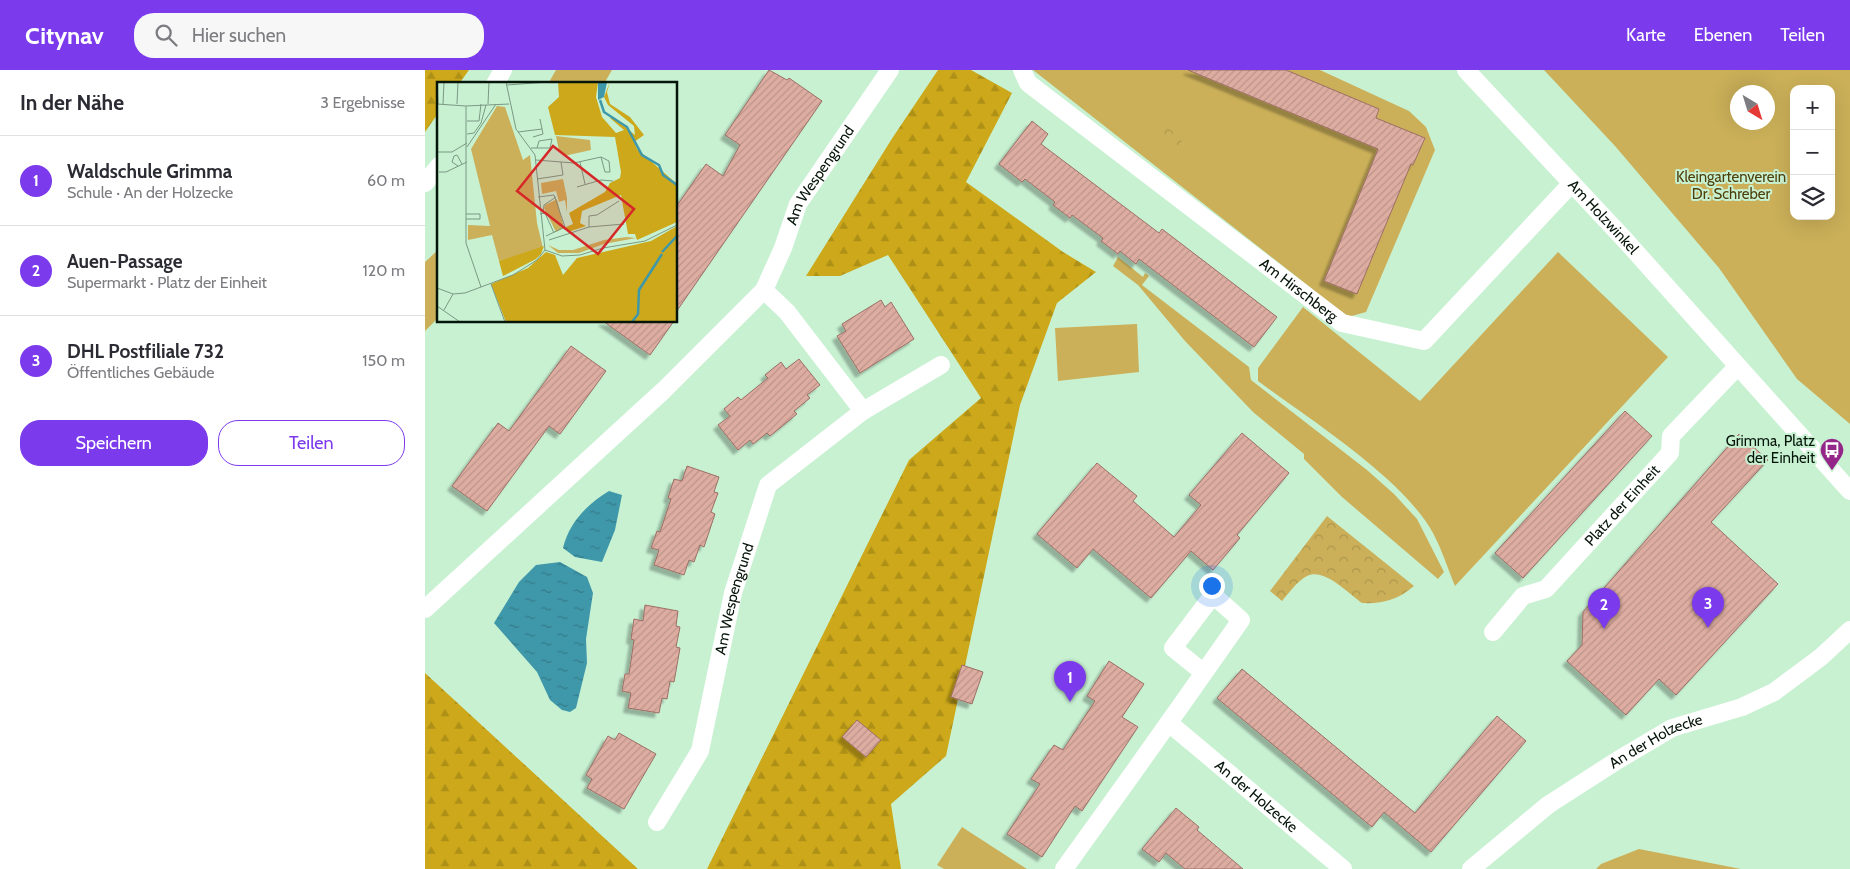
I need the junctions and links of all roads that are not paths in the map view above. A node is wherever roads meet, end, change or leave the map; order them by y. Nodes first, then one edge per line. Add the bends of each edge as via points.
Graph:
1 (503, 70) edge
2 (890, 70) edge
3 (1023, 70) edge
4 (1466, 70) edge
5 (496, 82) edge
6 (437, 168) edge
7 (1573, 182) junction
8 (425, 183) edge
9 (764, 290) junction
10 (941, 365) dead end
11 (1737, 367) junction
12 (863, 411) junction
13 (1850, 491) edge
14 (425, 609) edge
15 (1850, 630) edge
16 (1493, 632) dead end
17 (1204, 673) dead end
18 (1169, 723) junction
19 (657, 822) dead end
20 (1064, 869) edge
21 (1343, 869) edge
22 (1471, 869) edge

1 - 5 street
2 - 9 street, Am Wespengrund via 798,204
3 - 7 street, Am Hirschberg via 1028,83 1342,323 1424,341
4 - 7 street, Am Holzwinkel
6 - 8 street
7 - 11 street, Am Holzwinkel
9 - 12 street via 787,312
9 - 14 street, Am Wespengrund via 664,390
10 - 12 street, Am Wespengrund
11 - 13 street, Am Holzwinkel
11 - 16 street, Platz der Einheit via 1671,436 1671,453 1546,589 1523,596
12 - 19 street, Am Wespengrund via 768,486 733,593 700,751
15 - 22 street, An der Holzecke via 1821,658 1774,692 1742,707 1672,728 1618,760 1548,805
17 - 18 street
18 - 20 street
18 - 21 street, An der Holzecke

